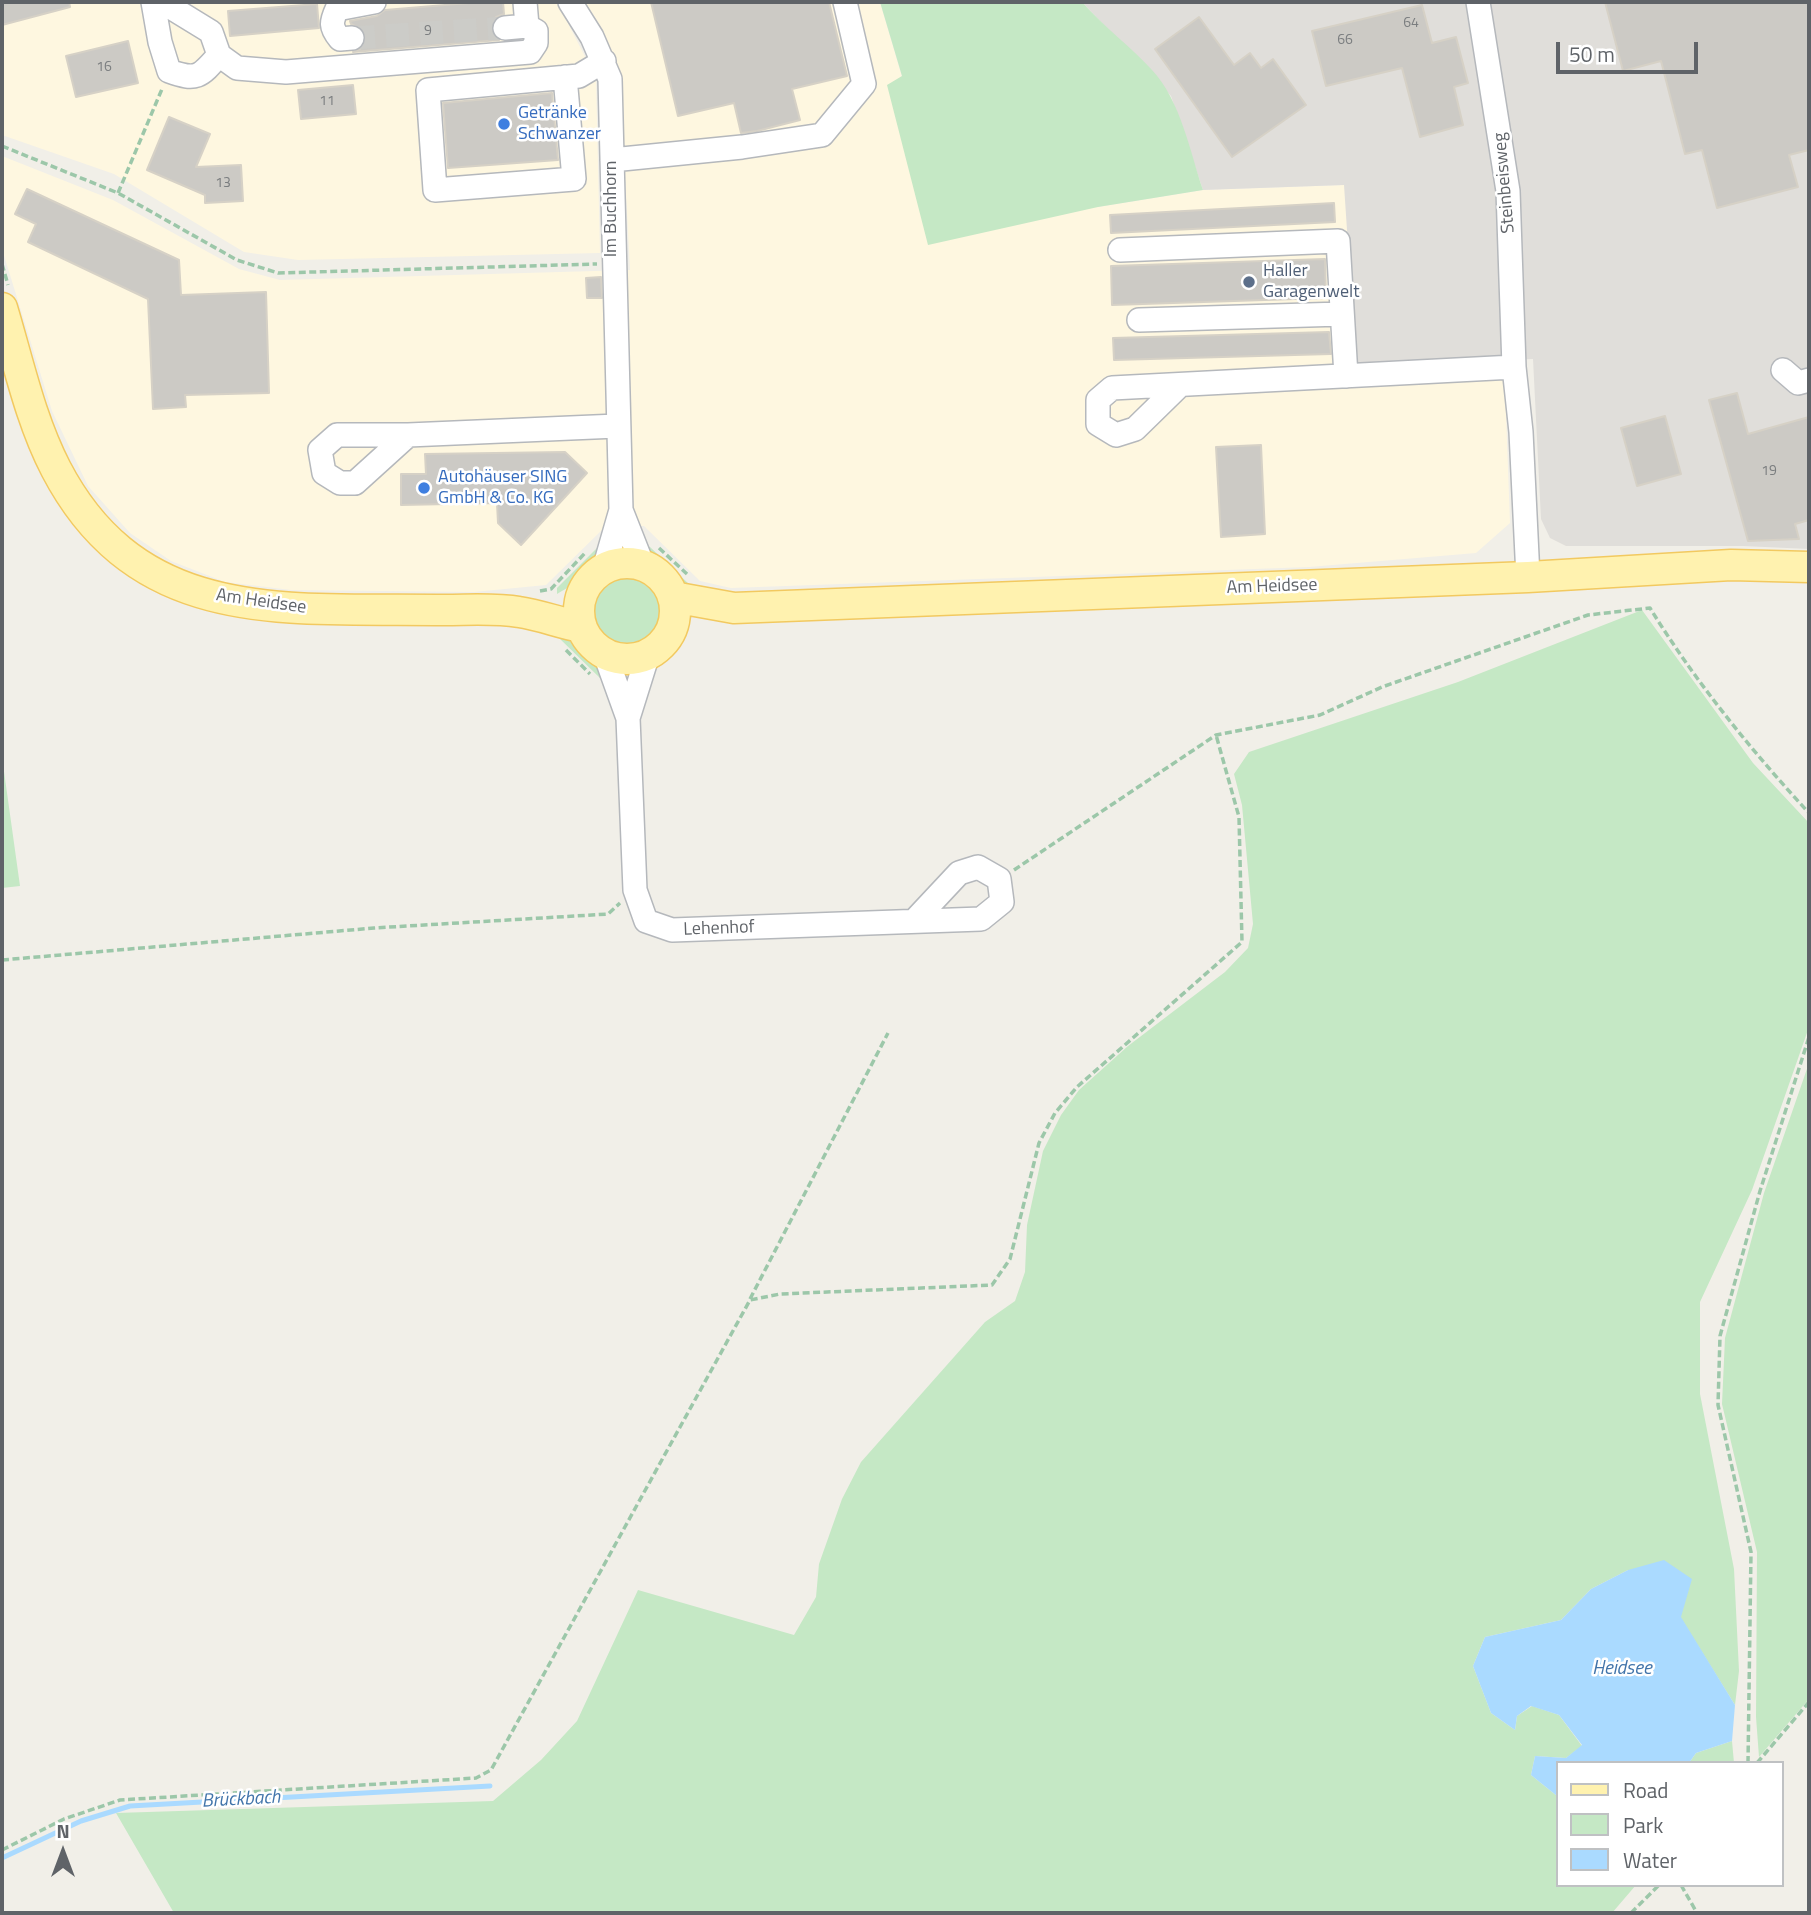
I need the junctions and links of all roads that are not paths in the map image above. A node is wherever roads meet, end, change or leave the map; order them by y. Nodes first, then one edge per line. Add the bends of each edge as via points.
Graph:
1 (153, 2) edge
2 (162, 2) edge
3 (374, 2) edge
4 (525, 2) edge
5 (570, 2) edge
6 (845, 2) edge
7 (1478, 2) edge
8 (352, 38) dead end
9 (219, 55) junction
10 (604, 61) junction
11 (565, 77) junction
12 (612, 160) junction
13 (1120, 250) dead end
14 (6, 299) edge
15 (1342, 314) junction
16 (1139, 320) dead end
17 (1514, 367) junction
18 (1783, 370) dead end
19 (1346, 376) junction
20 (1809, 380) edge
21 (1180, 385) dead end
22 (617, 426) junction
23 (408, 435) dead end
24 (621, 510) junction
25 (600, 556) junction
26 (643, 566) junction
27 (1809, 567) edge
28 (1528, 577) junction
29 (581, 596) junction
30 (673, 597) junction
31 (524, 602) junction
32 (734, 608) junction
33 (671, 630) junction
34 (571, 636) junction
35 (605, 654) junction
36 (648, 654) junction
37 (628, 718) junction
38 (915, 920) junction

1 - 9 street via 169,71 189,78 204,74
2 - 9 street via 211,32
3 - 8 street via 337,9 332,29 340,39
4 - 9 street via 516,27 536,31 530,52 286,72 237,68
5 - 10 street, Im Buchhorn
6 - 12 street via 864,84 822,135
7 - 17 street, Steinbeisweg via 1508,191
10 - 11 street via 579,76
10 - 12 street, Im Buchhorn via 610,79
11 - 11 street via 574,179 435,190 428,90
12 - 22 street, Im Buchhorn
13 - 15 street via 1338,241
14 - 31 main road, Am Heidsee via 42,439 56,470 96,526 154,573 191,591 284,609
15 - 16 street
15 - 19 street
17 - 19 street
17 - 28 street, Steinbeisweg
18 - 20 street via 1798,383
19 - 21 street
22 - 23 street
22 - 24 street, Im Buchhorn
24 - 25 street, Im Buchhorn
24 - 26 street, Im Buchhorn
25 - 26 main road
25 - 29 main road
26 - 30 main road via 666,584
27 - 28 main road, Am Heidsee via 1705,566
28 - 32 main road, Am Heidsee
29 - 31 main road, Am Heidsee
29 - 34 main road
30 - 32 main road, Am Heidsee
30 - 33 main road
31 - 34 main road, Am Heidsee
32 - 33 main road, Am Heidsee
33 - 36 main road
34 - 35 main road
35 - 36 main road via 627,660
35 - 37 street, Lehenhof
36 - 37 street, Lehenhof
37 - 38 street, Lehenhof via 635,890 646,921 673,930
38 - 38 street, Lehenhof via 959,873 978,867 999,879 1002,902 981,919

